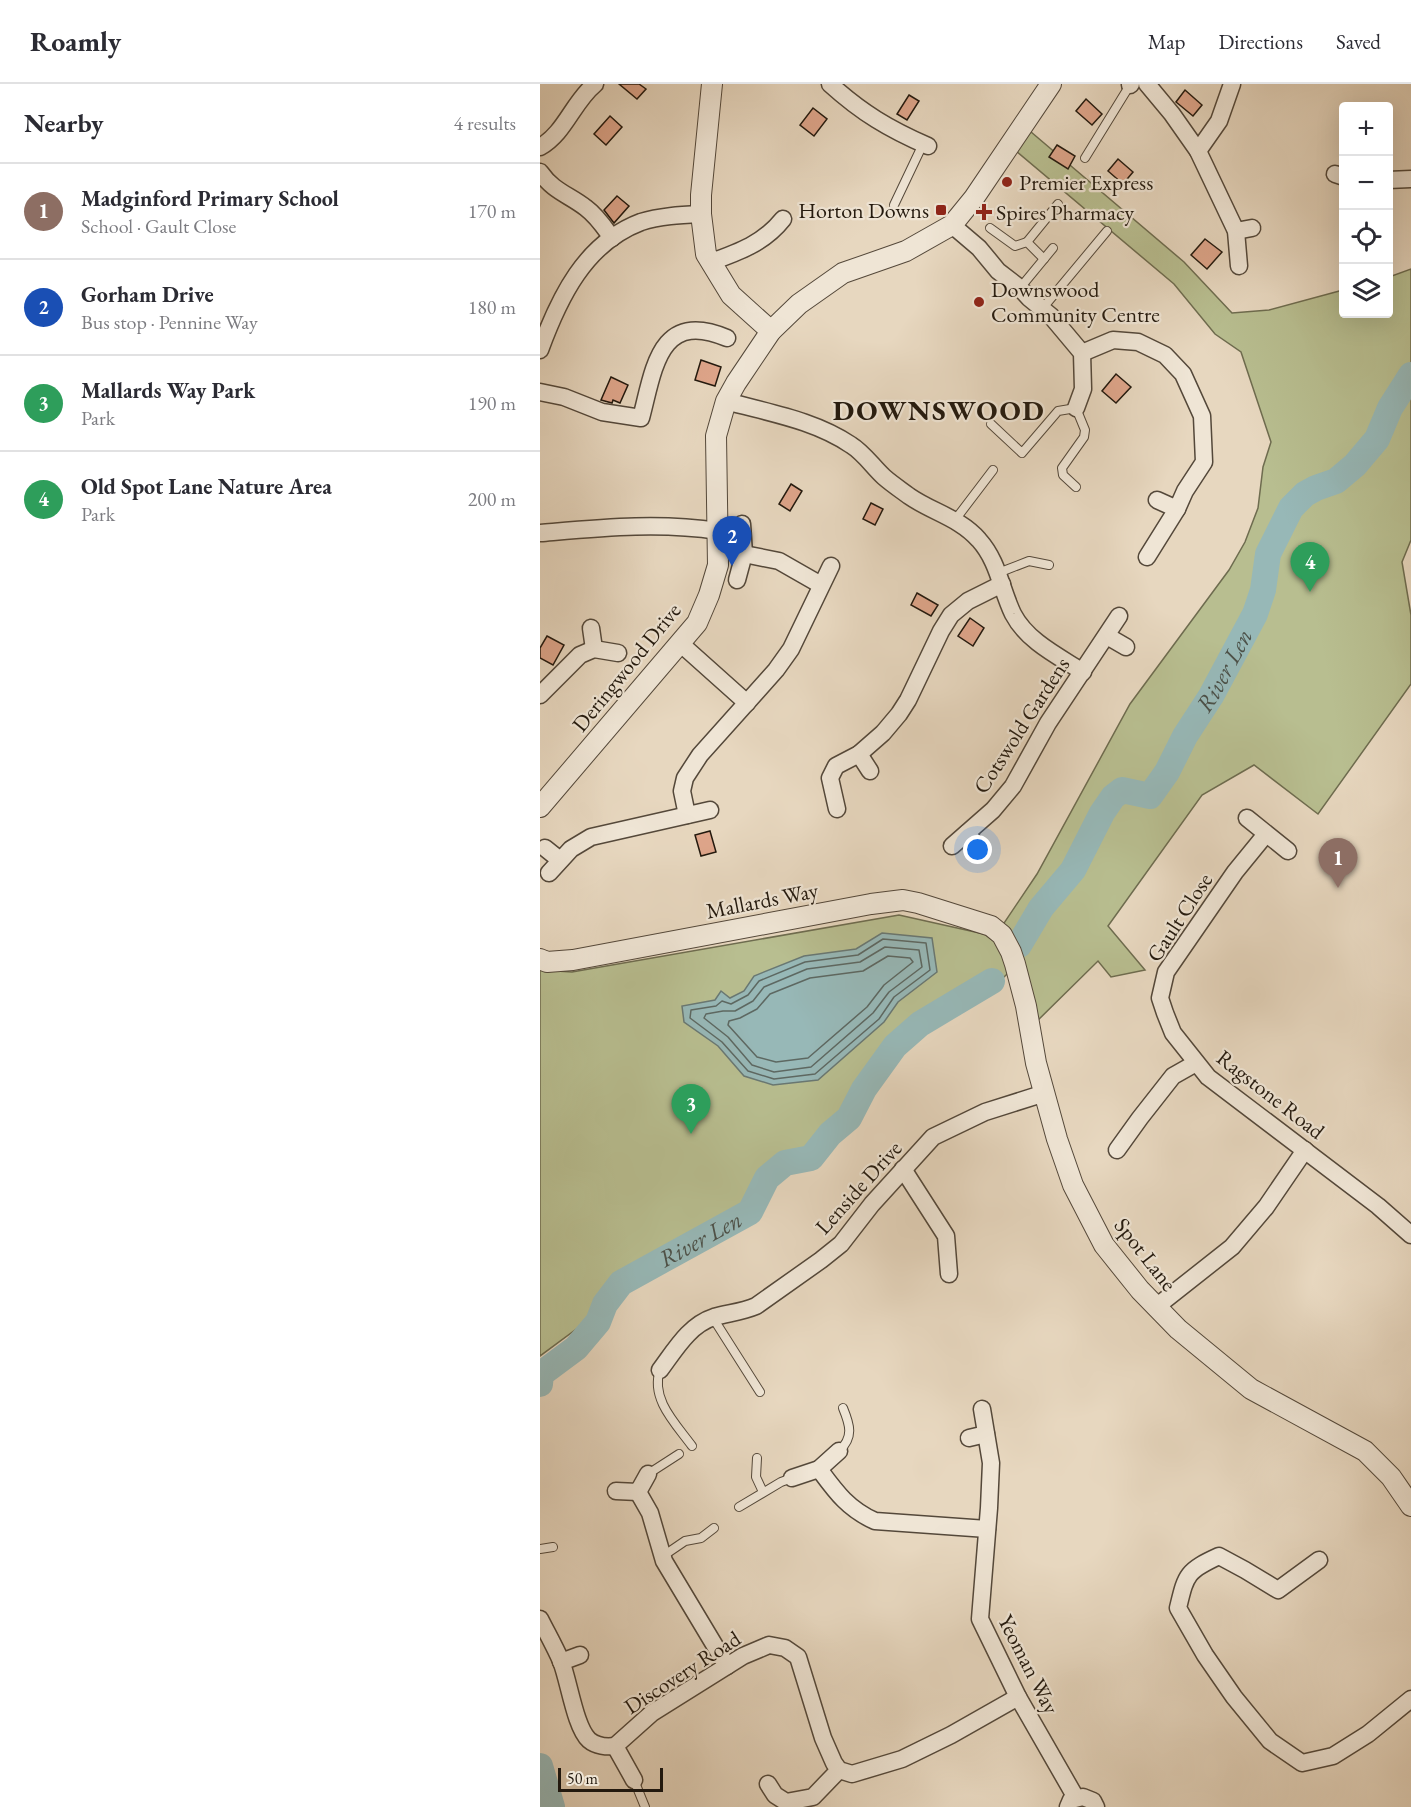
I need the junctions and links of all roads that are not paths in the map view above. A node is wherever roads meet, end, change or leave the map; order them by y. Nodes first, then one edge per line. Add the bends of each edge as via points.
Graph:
1 (596, 84) edge
2 (712, 84) edge
3 (830, 84) edge
4 (1052, 84) edge
5 (1147, 84) edge
6 (1232, 84) edge
7 (1130, 85) edge
8 (926, 145) joint
9 (540, 147) edge
10 (1198, 152) junction
11 (1085, 158) dead end
12 (540, 172) edge
13 (1411, 179) edge
14 (1393, 180) edge
15 (1058, 204) dead end
16 (894, 206) dead end
17 (701, 214) junction
18 (787, 215) dead end
19 (952, 225) junction
20 (990, 228) dead end
21 (1107, 231) dead end
22 (612, 238) junction
23 (1027, 242) junction
24 (1053, 248) dead end
25 (1044, 259) junction
26 (711, 262) junction
27 (1239, 266) dead end
28 (1020, 288) junction
29 (1042, 309) junction
30 (771, 331) junction
31 (727, 338) dead end
32 (540, 350) edge
33 (1082, 353) junction
34 (540, 392) edge
35 (726, 401) junction
36 (1076, 408) junction
37 (991, 424) dead end
38 (993, 471) dead end
39 (1076, 487) dead end
40 (1157, 500) dead end
41 (1177, 509) junction
42 (955, 520) junction
43 (742, 524) dead end
44 (717, 531) junction
45 (540, 533) edge
46 (744, 554) junction
47 (1147, 557) dead end
48 (1049, 565) dead end
49 (831, 566) dead end
50 (1000, 579) junction
51 (736, 580) dead end
52 (821, 585) junction
53 (1119, 616) dead end
54 (591, 628) dead end
55 (1107, 636) junction
56 (681, 644) junction
57 (1126, 647) dead end
58 (594, 649) junction
59 (618, 653) dead end
60 (1083, 672) junction
61 (540, 695) edge
62 (747, 703) junction
63 (859, 754) junction
64 (870, 771) dead end
65 (540, 807) edge
66 (837, 809) dead end
67 (710, 810) dead end
68 (687, 815) junction
69 (1247, 818) dead end
70 (967, 833) junction
71 (1266, 834) junction
72 (952, 846) dead end
73 (545, 848) dead end
74 (981, 851) dead end
75 (1288, 851) dead end
76 (560, 860) junction
77 (549, 873) dead end
78 (991, 926) joint
79 (540, 959) edge
80 (1196, 1063) junction
81 (1045, 1093) junction
82 (1117, 1150) dead end
83 (1305, 1150) junction
84 (903, 1169) junction
85 (1411, 1235) edge
86 (949, 1274) dead end
87 (1156, 1307) junction
88 (713, 1318) junction
89 (660, 1370) joint
90 (760, 1392) dead end
91 (843, 1408) dead end
92 (982, 1409) dead end
93 (986, 1434) junction
94 (969, 1438) dead end
95 (692, 1446) dead end
96 (839, 1451) joint
97 (679, 1454) dead end
98 (757, 1458) dead end
99 (819, 1469) junction
100 (648, 1474) joint
101 (792, 1478) joint
102 (616, 1491) dead end
103 (638, 1492) junction
104 (763, 1492) junction
105 (1411, 1506) edge
106 (739, 1507) dead end
107 (714, 1528) dead end
108 (987, 1528) junction
109 (554, 1547) dead end
110 (540, 1549) edge
111 (663, 1556) junction
112 (1319, 1560) dead end
113 (540, 1619) edge
114 (580, 1655) dead end
115 (561, 1662) junction
116 (727, 1666) junction
117 (1018, 1697) junction
118 (1411, 1699) edge
119 (615, 1746) junction
120 (839, 1770) junction
121 (634, 1780) joint
122 (768, 1784) dead end
123 (1072, 1802) edge
124 (784, 1805) edge
125 (645, 1807) edge
126 (1096, 1807) edge

1 - 9 street via 574,107 552,140
2 - 17 street
3 - 8 street via 864,113
4 - 19 street, Deringwood Drive
5 - 10 street
6 - 10 street via 1219,122
7 - 11 lane
8 - 16 lane
10 - 27 street via 1244,229
12 - 22 street via 549,184 597,217
13 - 14 street
15 - 23 lane
17 - 22 street via 640,222
17 - 26 street via 706,254
18 - 26 street via 774,231 753,246
19 - 28 street
19 - 30 street, Deringwood Drive via 906,251 843,273 799,304
20 - 23 lane via 1015,246
21 - 29 lane
22 - 32 street via 570,281
23 - 25 lane
24 - 25 lane
25 - 28 lane
26 - 30 street via 730,295
28 - 29 street
29 - 33 street
30 - 35 street, Deringwood Drive
31 - 34 street via 690,330 669,341 659,353 641,424
33 - 36 street via 1083,389
33 - 41 street via 1113,340 1137,342 1165,355 1183,374 1202,416 1204,462
35 - 42 street via 809,423 853,446 911,498
35 - 44 street, Deringwood Drive via 716,436
36 - 37 lane via 1058,411 1022,453
36 - 39 lane via 1084,437 1062,468 1063,475
38 - 42 lane
40 - 41 street
41 - 47 street
42 - 50 street via 980,541
43 - 46 street
44 - 45 street via 630,526
44 - 56 street, Deringwood Drive via 718,566 709,595 697,623
46 - 51 street
46 - 52 street via 779,561
48 - 50 lane via 1029,561
49 - 52 street
50 - 60 street via 1014,615 1029,636
50 - 63 street via 951,615 903,707 883,733
52 - 62 street via 791,649
53 - 55 street, Cotswold Gardens
54 - 58 street
55 - 57 street
55 - 60 street, Cotswold Gardens
56 - 62 street
56 - 65 street, Deringwood Drive
58 - 59 street
58 - 61 street via 580,654
60 - 70 street, Cotswold Gardens via 1048,723 1013,786
62 - 68 street via 700,755 685,778 682,790
63 - 64 street
63 - 66 street via 837,766 830,778
67 - 68 street
68 - 76 street via 591,837
69 - 71 street
70 - 72 street, Cotswold Gardens
70 - 74 street
71 - 75 street
71 - 80 street, Gault Close via 1166,972 1160,998 1173,1033
73 - 76 street
76 - 77 street
78 - 79 street, Mallards Way via 903,900 573,960
78 - 81 street, Spot Lane via 1002,935 1011,952
80 - 82 street, Ragstone Road via 1173,1076
80 - 83 street, Ragstone Road via 1208,1077
81 - 84 street, Lenside Drive via 961,1122 933,1137
81 - 87 street, Spot Lane via 1073,1185 1094,1227 1104,1245
83 - 85 street, Ragstone Road
83 - 87 street via 1266,1207 1232,1246
84 - 86 street via 946,1236
84 - 88 street, Lenside Drive via 841,1244 821,1260 756,1306
87 - 105 street, Spot Lane via 1251,1389 1365,1451 1391,1477
88 - 89 street, Lenside Drive via 698,1325
88 - 90 lane
89 - 95 lane via 658,1389 664,1408
91 - 96 lane via 850,1436
92 - 93 street, Yeoman Way
93 - 94 street
93 - 108 street, Yeoman Way via 991,1463
96 - 99 street
97 - 100 lane
98 - 104 lane via 756,1477
99 - 101 street
99 - 108 street via 850,1507 875,1521
100 - 103 street
101 - 104 lane
102 - 103 street
103 - 111 street via 653,1519
104 - 106 lane
107 - 111 lane via 701,1538 685,1540
108 - 117 street, Yeoman Way via 980,1619
109 - 110 lane
111 - 116 street
112 - 118 street via 1273,1594 1245,1570 1219,1556 1186,1577 1178,1608 1234,1697 1270,1741 1302,1763 1333,1756
113 - 115 street, Discovery Road
114 - 115 street
115 - 119 street, Discovery Road via 578,1724 589,1740 604,1747
116 - 119 street, Discovery Road via 652,1713
116 - 120 street, Discovery Road via 769,1645 785,1648 798,1657 823,1738
117 - 120 street via 902,1759 852,1774
117 - 123 street, Yeoman Way
119 - 121 street, Discovery Road
120 - 124 street via 813,1797
121 - 125 lane
122 - 124 street
123 - 126 street, Yeoman Way via 1083,1797

